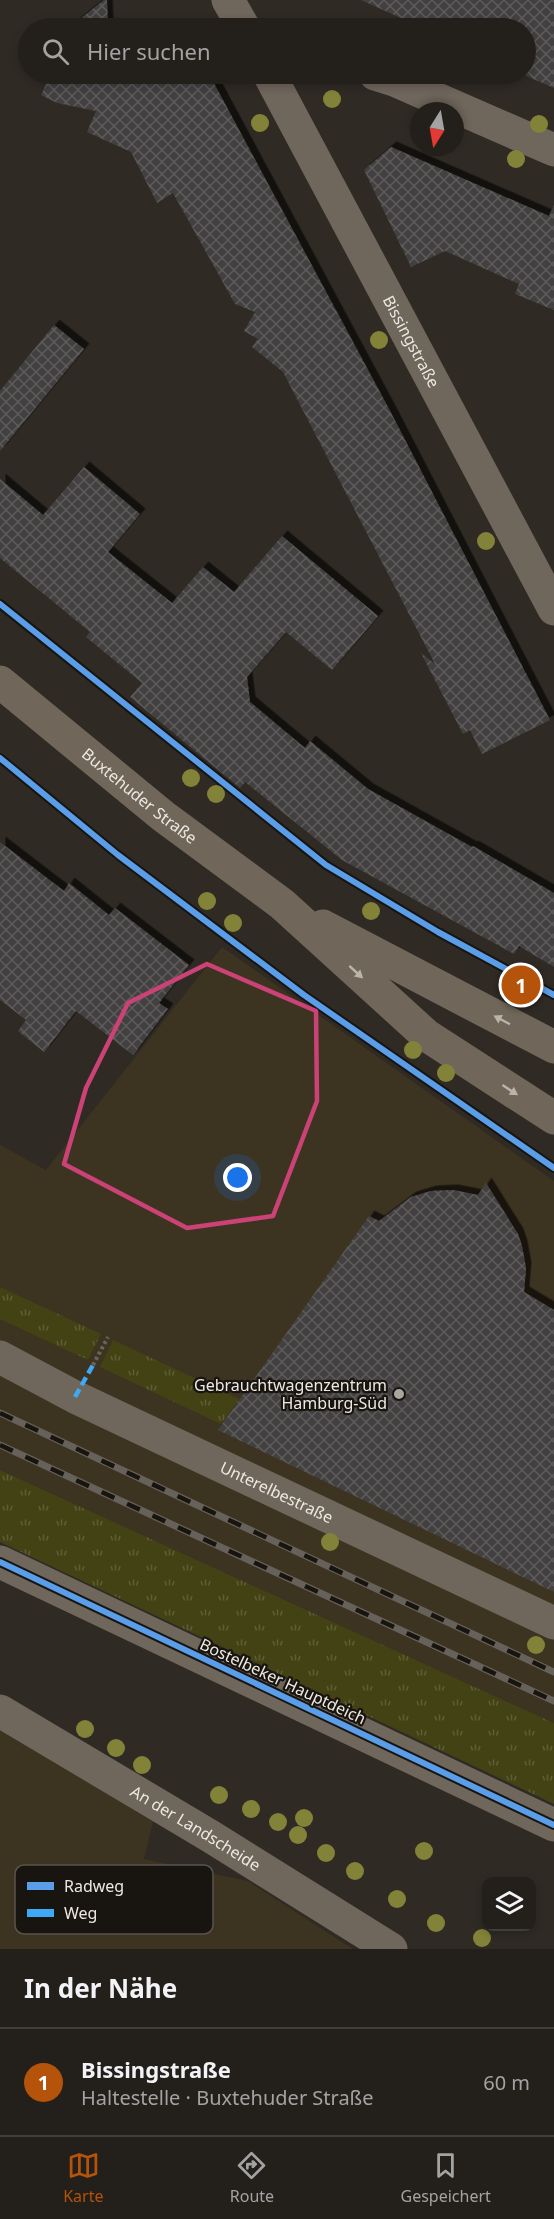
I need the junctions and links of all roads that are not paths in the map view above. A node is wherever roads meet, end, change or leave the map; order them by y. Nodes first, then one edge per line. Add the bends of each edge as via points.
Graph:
1 (228, 0) edge
2 (238, 18) edge
3 (274, 84) edge
4 (403, 84) edge
5 (554, 150) edge
6 (554, 609) edge
7 (0, 682) edge
8 (282, 904) junction
9 (554, 1047) edge
10 (554, 1118) edge
11 (0, 1358) edge
12 (0, 1562) edge
13 (554, 1623) edge
14 (0, 1711) edge
15 (554, 1825) edge
16 (391, 1949) edge

1 - 2 street
3 - 6 street, Bissingstraße
4 - 5 street
7 - 8 main road, Buxtehuder Straße via 163,816
9 -> 8 main road, Buxtehuder Straße
8 -> 10 main road, Buxtehuder Straße via 426,1035
11 - 13 street, Unterelbestraße
12 - 15 street, Bostelbeker Hauptdeich
14 - 16 street, An der Landscheide

